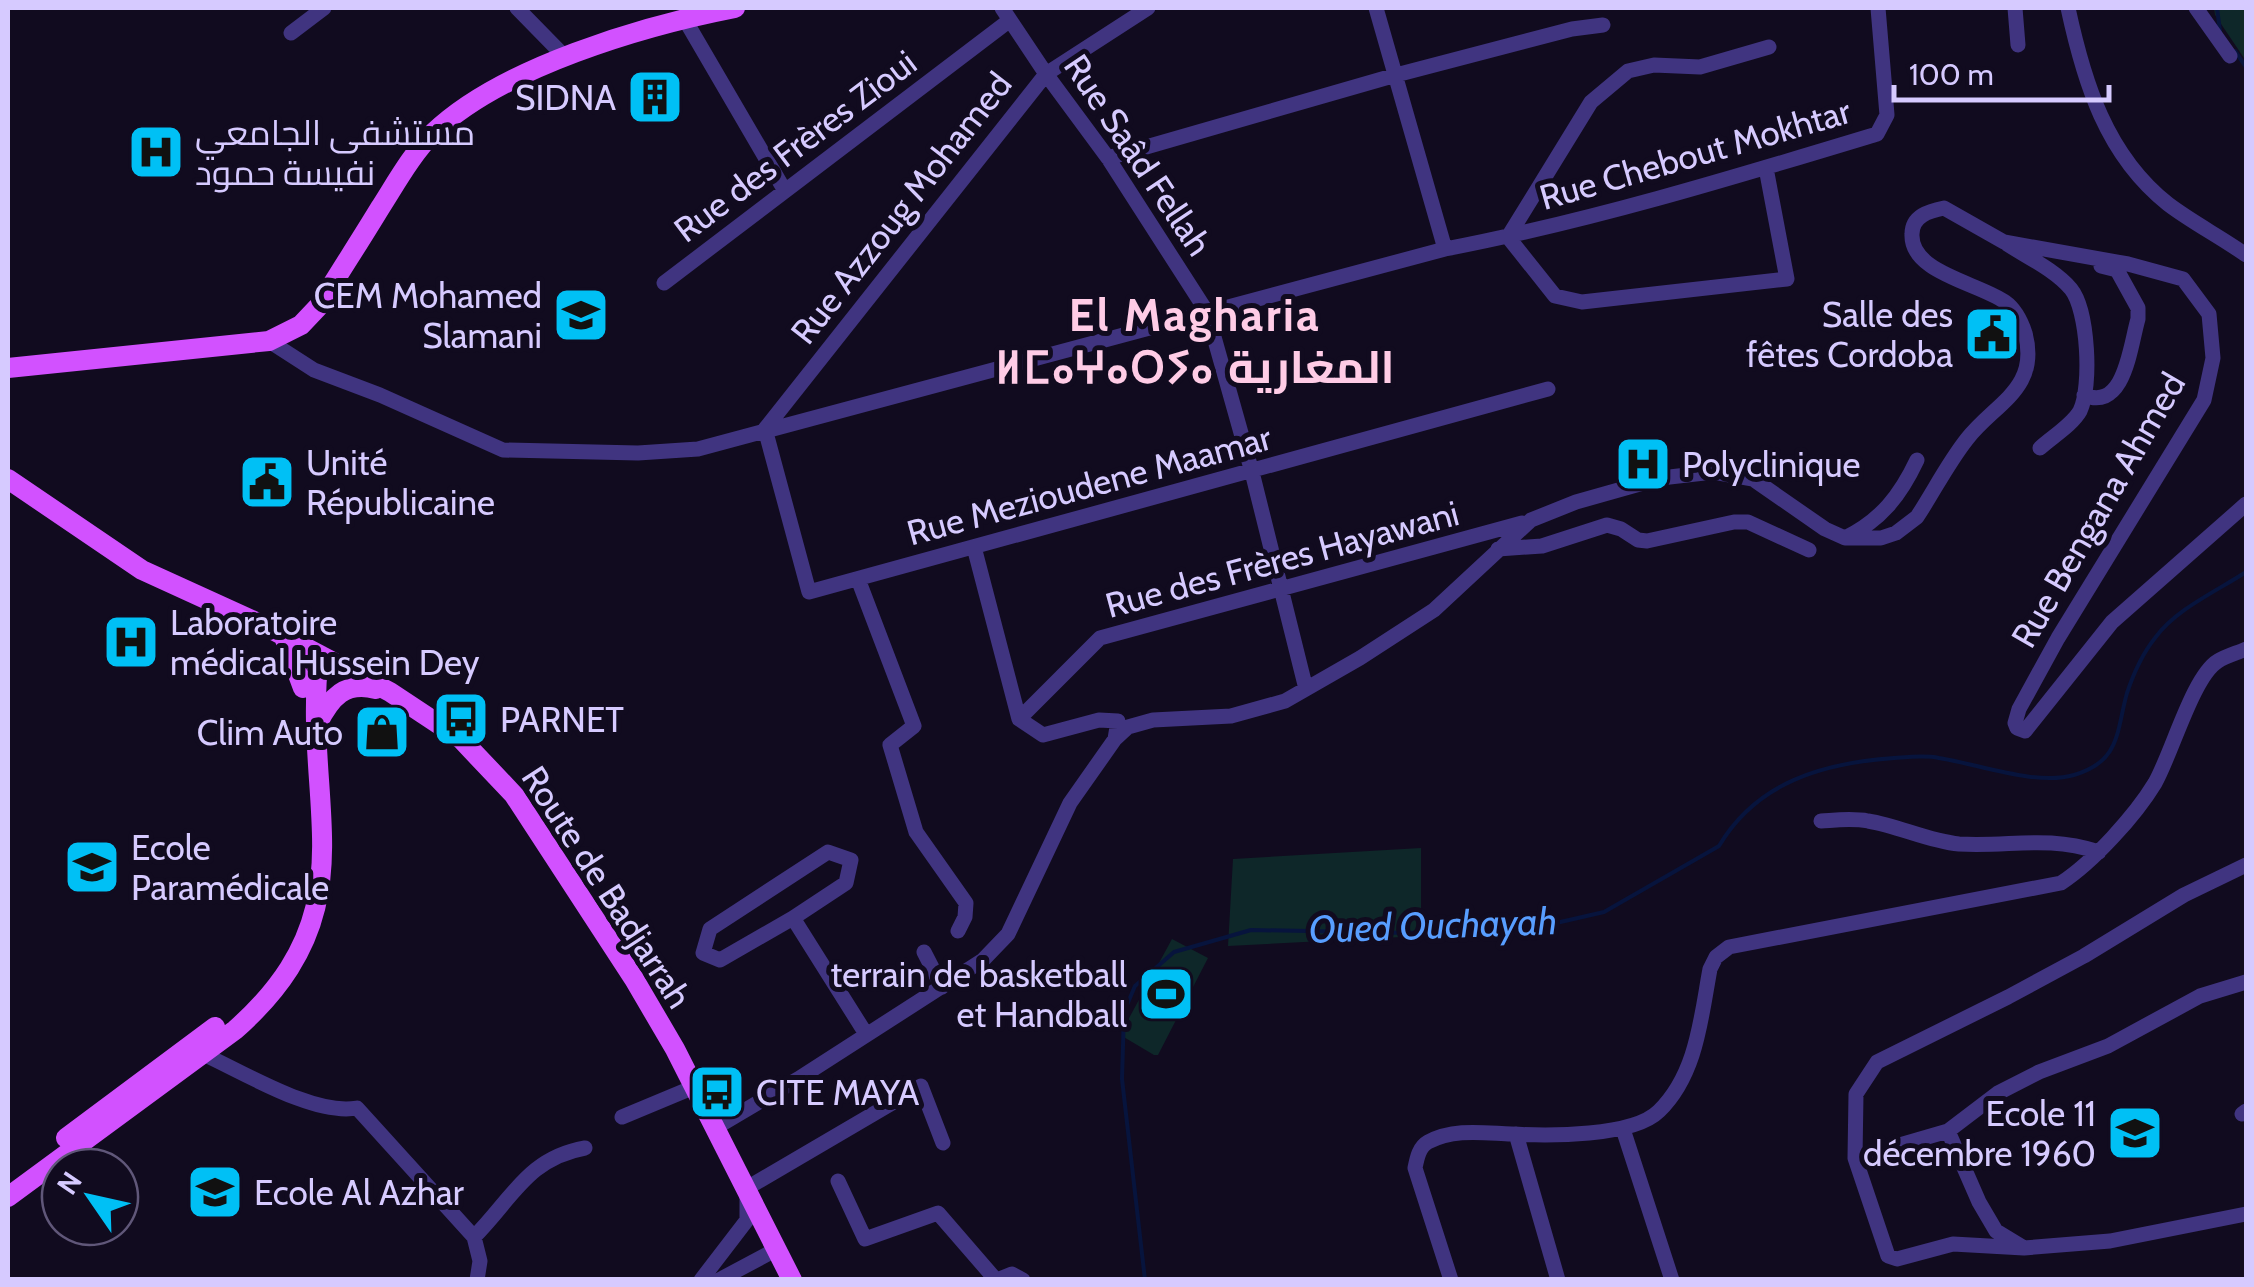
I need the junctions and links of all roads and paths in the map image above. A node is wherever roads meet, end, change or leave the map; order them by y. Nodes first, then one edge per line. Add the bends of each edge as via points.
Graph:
1 (324, 8) edge
2 (517, 8) edge
3 (735, 8) edge
4 (1148, 8) edge
5 (1376, 8) edge
6 (1878, 8) edge
7 (2015, 8) edge
8 (2068, 8) edge
9 (2196, 8) edge
10 (1006, 14) edge
11 (684, 18) junction
12 (1603, 26) dead end
13 (291, 32) dead end
14 (1769, 46) dead end
15 (2018, 46) dead end
16 (2230, 56) dead end
17 (566, 57) junction
18 (1046, 74) junction
19 (1396, 76) junction
20 (1108, 158) junction
21 (1766, 168) junction
22 (785, 191) junction
23 (1508, 236) junction
24 (2004, 242) junction
25 (1445, 248) junction
26 (2246, 256) edge
27 (2061, 258) dead end
28 (664, 283) dead end
29 (1208, 312) junction
30 (269, 341) junction
31 (8, 368) edge
32 (1548, 389) dead end
33 (2084, 395) junction
34 (766, 429) junction
35 (2040, 448) dead end
36 (1917, 460) dead end
37 (1252, 472) junction
38 (8, 480) edge
39 (2246, 504) edge
40 (1531, 520) junction
41 (1845, 538) junction
42 (974, 547) junction
43 (1498, 549) junction
44 (1809, 550) dead end
45 (858, 579) junction
46 (1278, 588) junction
47 (284, 637) junction
48 (2246, 649) edge
49 (312, 652) junction
50 (303, 688) junction
51 (1306, 690) junction
52 (390, 692) junction
53 (1019, 719) junction
54 (318, 725) junction
55 (1114, 739) junction
56 (1822, 821) dead end
57 (2099, 852) junction
58 (2246, 865) edge
59 (793, 918) junction
60 (958, 930) dead end
61 (924, 952) dead end
62 (2246, 982) edge
63 (942, 987) junction
64 (866, 1034) junction
65 (202, 1054) junction
66 (694, 1087) junction
67 (622, 1117) dead end
68 (715, 1128) junction
69 (1623, 1129) junction
70 (1948, 1131) junction
71 (1516, 1134) junction
72 (944, 1143) dead end
73 (585, 1148) dead end
74 (1855, 1158) junction
75 (8, 1180) edge
76 (838, 1182) dead end
77 (748, 1188) junction
78 (8, 1197) edge
79 (2246, 1214) edge
80 (474, 1237) junction
81 (2024, 1248) junction
82 (777, 1249) junction
83 (477, 1280) edge
84 (701, 1280) edge
85 (719, 1280) edge
86 (792, 1280) edge
87 (996, 1280) edge
88 (1023, 1280) edge
89 (1450, 1280) edge
90 (1558, 1280) edge
91 (1672, 1280) edge

1 - 13 street
2 - 17 street
3 - 11 main road
4 - 18 street, Rue Azzoug Mohamed
5 - 19 street
6 - 21 street, Rue Chebout Mokhtar via 1887,114 1876,134
7 - 15 street
8 - 26 street via 2090,92 2128,165 2172,206
9 - 16 street
10 - 18 street, Rue Saâd Fellah
10 - 22 street, Rue des Frères Zioui
11 - 17 main road
11 - 22 street
12 - 19 street
14 - 23 street via 1700,67 1654,65 1628,72 1591,102
17 - 30 main road via 466,106 432,134 319,306
18 - 20 street, Rue Saâd Fellah
18 - 34 street, Rue Azzoug Mohamed
19 - 20 street
19 - 25 street
20 - 29 street, Rue Saâd Fellah
21 - 23 street, Rue Chebout Mokhtar
21 - 23 street via 1787,279 1582,302 1556,296
22 - 28 street, Rue des Frères Zioui
23 - 25 street, Rue Chebout Mokhtar
24 - 33 street via 2060,279 2079,303
24 - 39 street, Rue Bengana Ahmed via 2183,278 2209,314 2213,358 2204,400 2058,638 2019,709 2017,728 2025,731 2112,622
24 - 41 street, Rue Bengana Ahmed via 1944,208 1913,224 1918,256 2008,304 2029,356 2022,382 1969,437 1917,516 1881,538
25 - 29 street, Rue Chebout Mokhtar
27 - 33 street via 2117,270 2138,308 2119,386 2107,397
29 - 34 street, Rue Chebout Mokhtar
29 - 37 street, Rue Saâd Fellah
30 - 31 main road
30 - 34 street, Rue Chebout Mokhtar via 314,370 503,450 638,454 698,449
32 - 37 street, Rue Mezioudene Maamar
33 - 35 street via 2075,418
34 - 45 street, Rue Mezioudene Maamar via 809,592
36 - 41 street via 1894,501
37 - 42 street, Rue Mezioudene Maamar
37 - 46 street, Rue Saâd Fellah
38 - 47 main road, Route de Badjarrah via 142,570
40 - 41 street via 1661,478 1713,472 1753,479
40 - 43 street
40 - 46 street, Rue des Frères Hayawani
42 - 45 street, Rue Mezioudene Maamar
42 - 53 street
43 - 44 street via 1542,546 1606,525 1647,540 1748,522
43 - 51 street via 1434,610
45 - 60 street via 914,726 890,745 916,832 966,903
46 - 51 street, Rue Saâd Fellah
46 - 53 street, Rue des Frères Hayawani via 1100,638
47 - 49 main road, Route de Badjarrah
47 - 50 main road
48 - 57 street via 2216,662 2197,685 2152,787
49 - 50 main road
49 - 52 main road, Route de Badjarrah
49 - 54 main road
50 - 75 main road via 311,859 290,945 232,1015
51 - 55 street via 1231,716 1128,726
52 - 54 main road via 346,688 329,702
52 - 66 main road, Route de Badjarrah via 461,739 514,795 634,979
53 - 55 street via 1043,736 1118,721
54 - 65 main road via 323,867 312,924 262,1006
55 - 63 street via 1054,830 1008,934
56 - 57 street via 1872,821 1962,844 2067,842
57 - 69 street via 2061,883 1729,947 1710,969 1692,1060 1658,1112
58 - 74 street via 1877,1062 1856,1094
59 - 59 street via 846,882 851,860 828,852 710,928 703,953 720,960
59 - 64 street
61 - 63 street
62 - 70 street via 2200,996 2108,1046 2039,1072
63 - 64 street
64 - 68 street
65 - 78 main road
65 - 80 street via 312,1103 357,1108
66 - 67 street
66 - 68 main road, Route de Badjarrah
68 - 77 main road, Route de Badjarrah
69 - 71 street
69 - 91 street
70 - 74 street
70 - 81 street via 1996,1231
71 - 89 street via 1464,1131 1428,1142 1419,1152 1415,1168
71 - 90 street
72 - 77 street via 920,1086
73 - 80 street via 557,1153 528,1176
74 - 81 street via 1892,1259 1952,1244
76 - 87 street via 865,1239 938,1213
77 - 82 main road, Route de Badjarrah
77 - 84 street via 747,1220
79 - 81 street via 2110,1241
80 - 83 street
82 - 85 street
82 - 86 main road, Route de Badjarrah
87 - 88 street via 1012,1274

